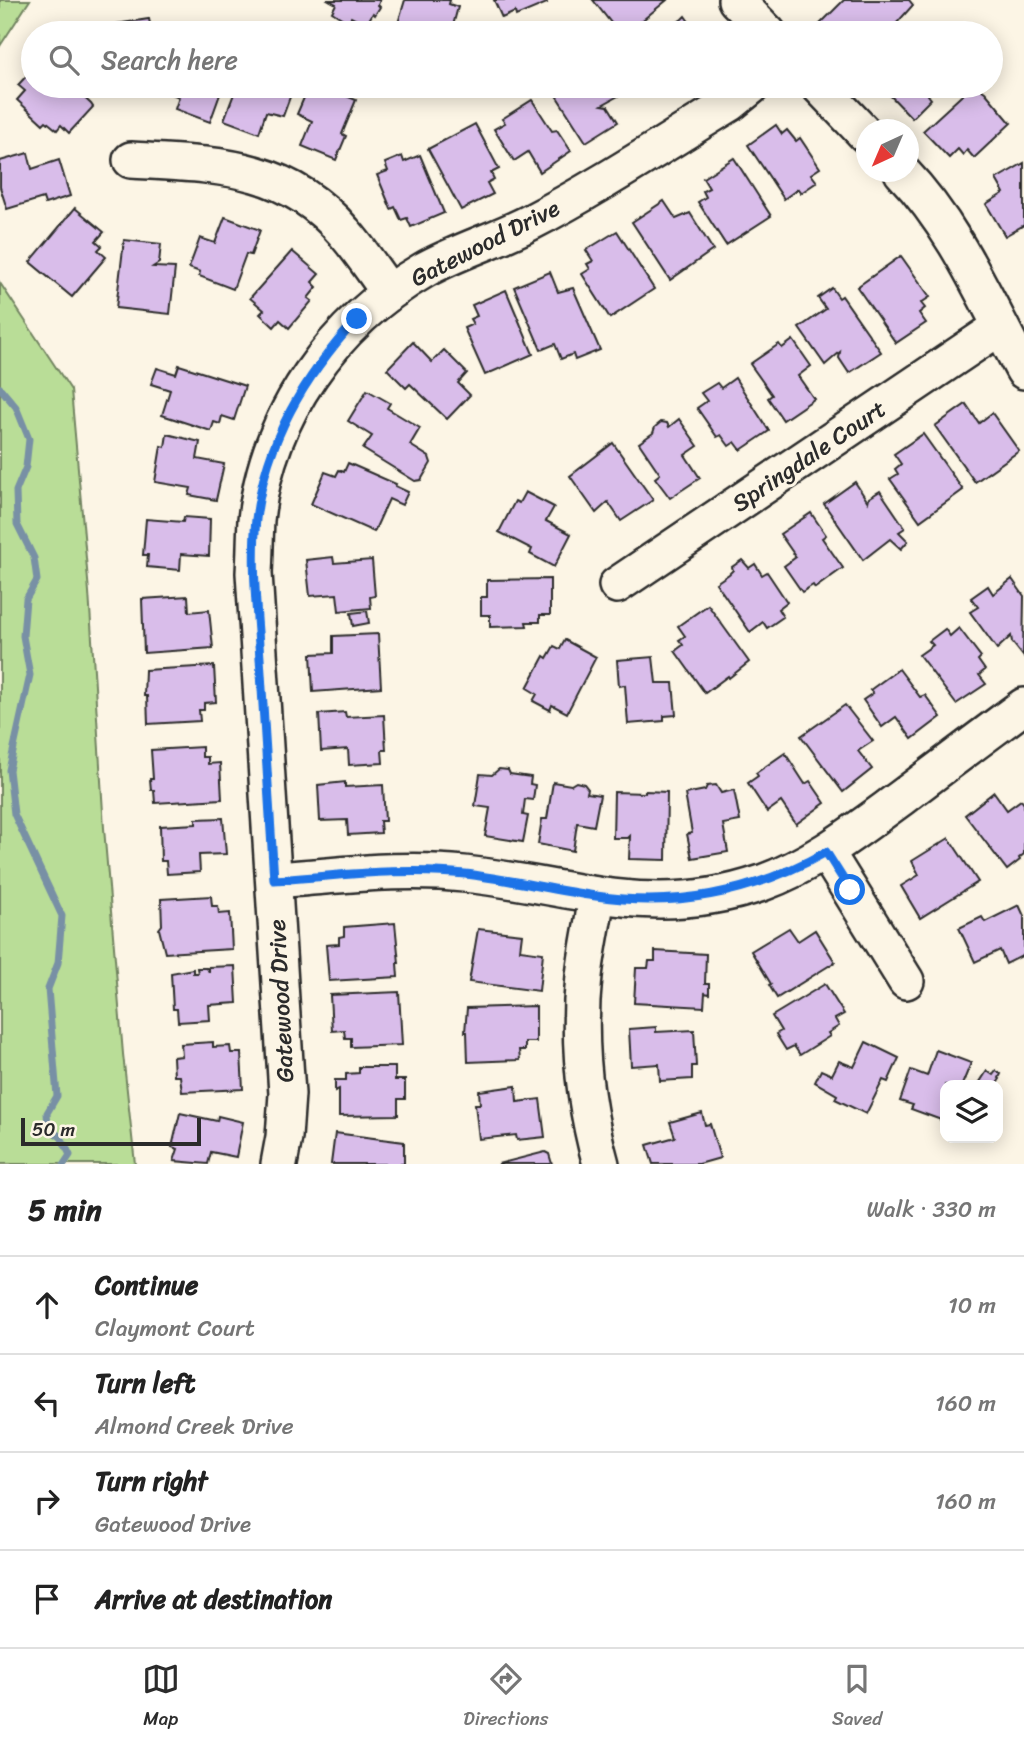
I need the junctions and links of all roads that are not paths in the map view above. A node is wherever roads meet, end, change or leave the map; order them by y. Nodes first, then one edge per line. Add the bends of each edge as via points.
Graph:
1 (736, 0) edge
2 (756, 21) edge
3 (737, 98) edge
4 (831, 98) edge
5 (856, 125) edge
6 (131, 160) dead end
7 (910, 182) edge
8 (390, 292) junction
9 (1000, 327) junction
10 (1024, 371) edge
11 (617, 585) dead end
12 (1024, 706) edge
13 (826, 852) junction
14 (274, 880) junction
15 (597, 896) junction
16 (906, 981) dead end
17 (279, 1164) edge
18 (601, 1164) edge

1 - 2 street
3 - 8 street, Gatewood Drive via 561,205 426,269
4 - 5 street
6 - 8 street via 224,166 289,187 344,231
7 - 9 street via 943,222
8 - 14 street, Gatewood Drive via 357,319 306,381 279,433 256,520 254,573
9 - 10 street
9 - 11 street, Springdale Court
12 - 13 street
13 - 15 street via 762,882 723,894 638,901
13 - 16 street
14 - 15 street via 426,871
14 - 17 street, Gatewood Drive via 287,1094
15 - 18 street via 581,1026 583,1077

